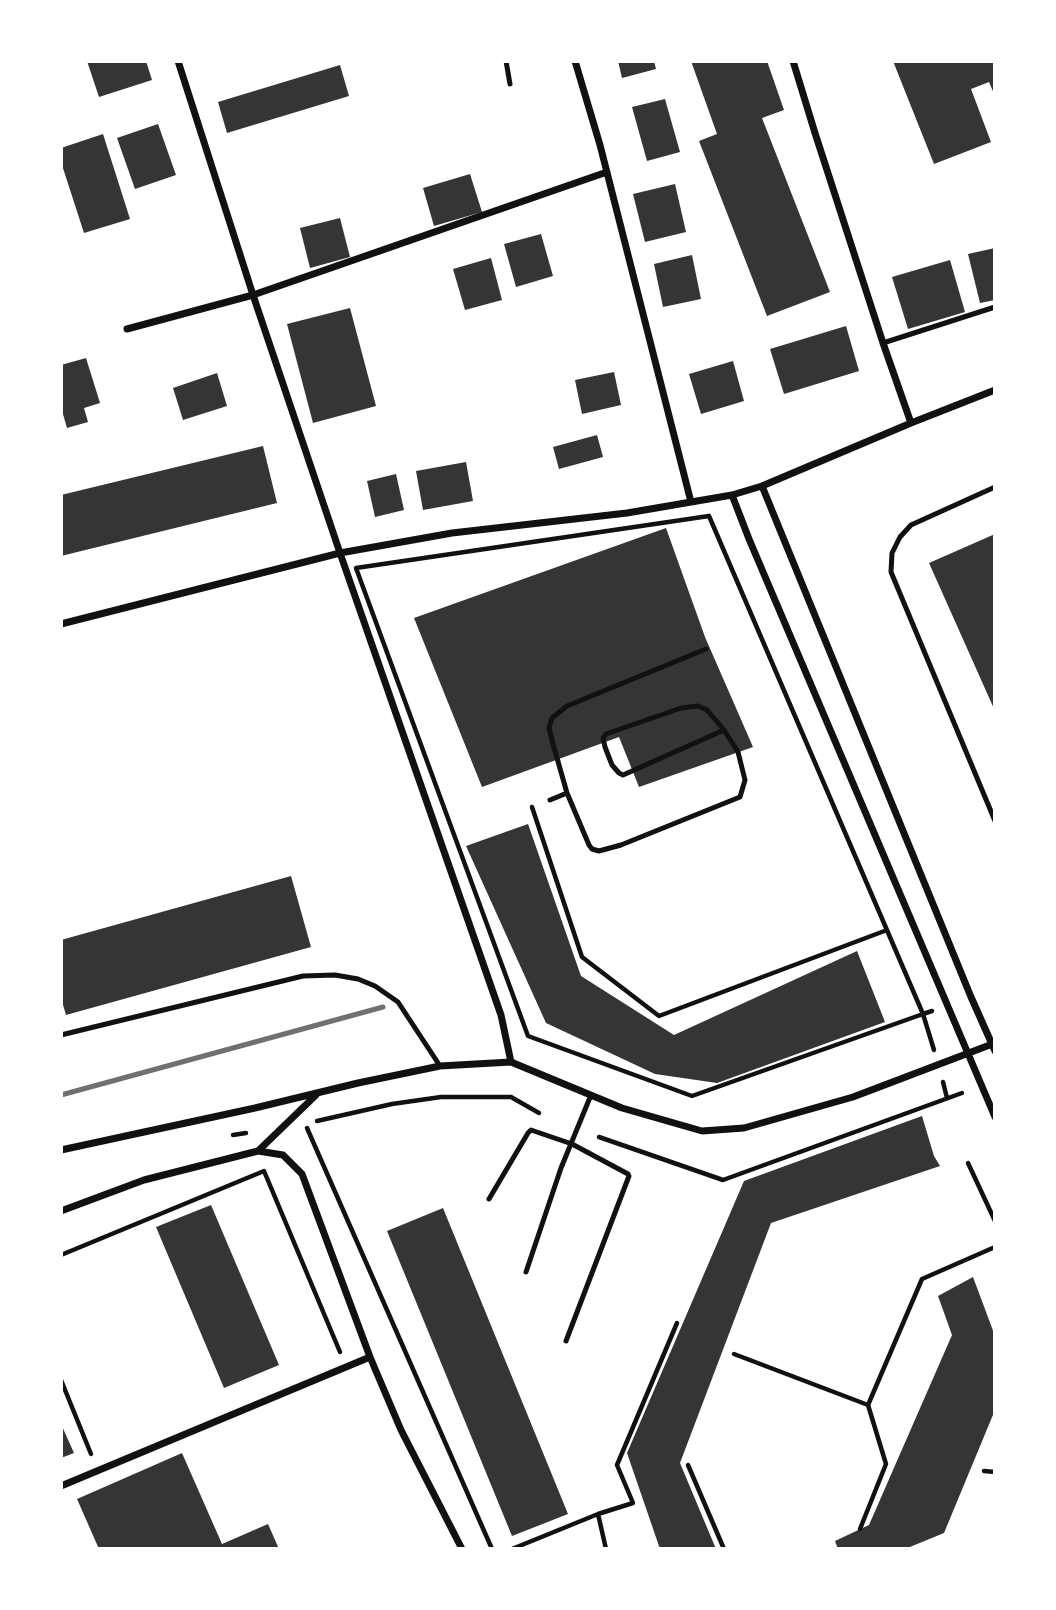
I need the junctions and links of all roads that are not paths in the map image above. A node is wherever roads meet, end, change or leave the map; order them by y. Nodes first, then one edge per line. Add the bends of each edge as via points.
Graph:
1 (178, 61) edge
2 (506, 61) edge
3 (575, 61) edge
4 (793, 61) edge
5 (510, 84) dead end
6 (607, 172) junction
7 (253, 295) junction
8 (995, 307) edge
9 (127, 329) dead end
10 (883, 343) junction
11 (995, 390) edge
12 (911, 423) junction
13 (762, 485) junction
14 (995, 487) edge
15 (732, 495) junction
16 (691, 502) junction
17 (340, 553) junction
18 (61, 624) edge
19 (706, 649) dead end
20 (724, 730) junction
21 (567, 793) junction
22 (550, 800) dead end
23 (995, 821) edge
24 (61, 1035) edge
25 (994, 1046) edge
26 (968, 1053) junction
27 (511, 1062) junction
28 (440, 1066) junction
29 (317, 1093) junction
30 (591, 1095) junction
31 (995, 1117) edge
32 (572, 1144) junction
33 (61, 1150) edge
34 (258, 1151) junction
35 (489, 1199) dead end
36 (61, 1211) edge
37 (526, 1272) dead end
38 (566, 1341) dead end
39 (370, 1357) junction
40 (61, 1486) edge
41 (462, 1549) edge

1 - 7 street
2 - 5 lane
3 - 6 street
4 - 10 street
6 - 7 street
6 - 16 street
7 - 9 street
7 - 17 street
8 - 10 lane
10 - 12 street
11 - 12 street
12 - 13 street
13 - 15 street
13 - 25 street
14 - 23 lane via 911,525 892,553 891,572
15 - 16 street
15 - 26 street
16 - 17 street via 452,533
17 - 18 street
17 - 27 street via 501,1015
19 - 21 lane via 567,706 552,718 549,728
20 - 20 lane via 698,706 681,708 603,738 612,765 623,775
20 - 21 lane via 738,752 745,780 740,797 621,845 592,849
21 - 22 lane
24 - 28 lane via 303,976 335,975 375,986 398,1002
25 - 26 street
26 - 30 street via 853,1097 744,1128 702,1131
26 - 31 street
27 - 28 street
27 - 30 street
28 - 29 street
29 - 33 street
29 - 34 street
30 - 32 lane
32 - 35 lane via 535,1130 527,1133
32 - 37 lane
32 - 38 lane via 629,1176
34 - 36 street via 144,1180
34 - 39 street via 284,1155 302,1174
39 - 40 street
39 - 41 street via 401,1430

